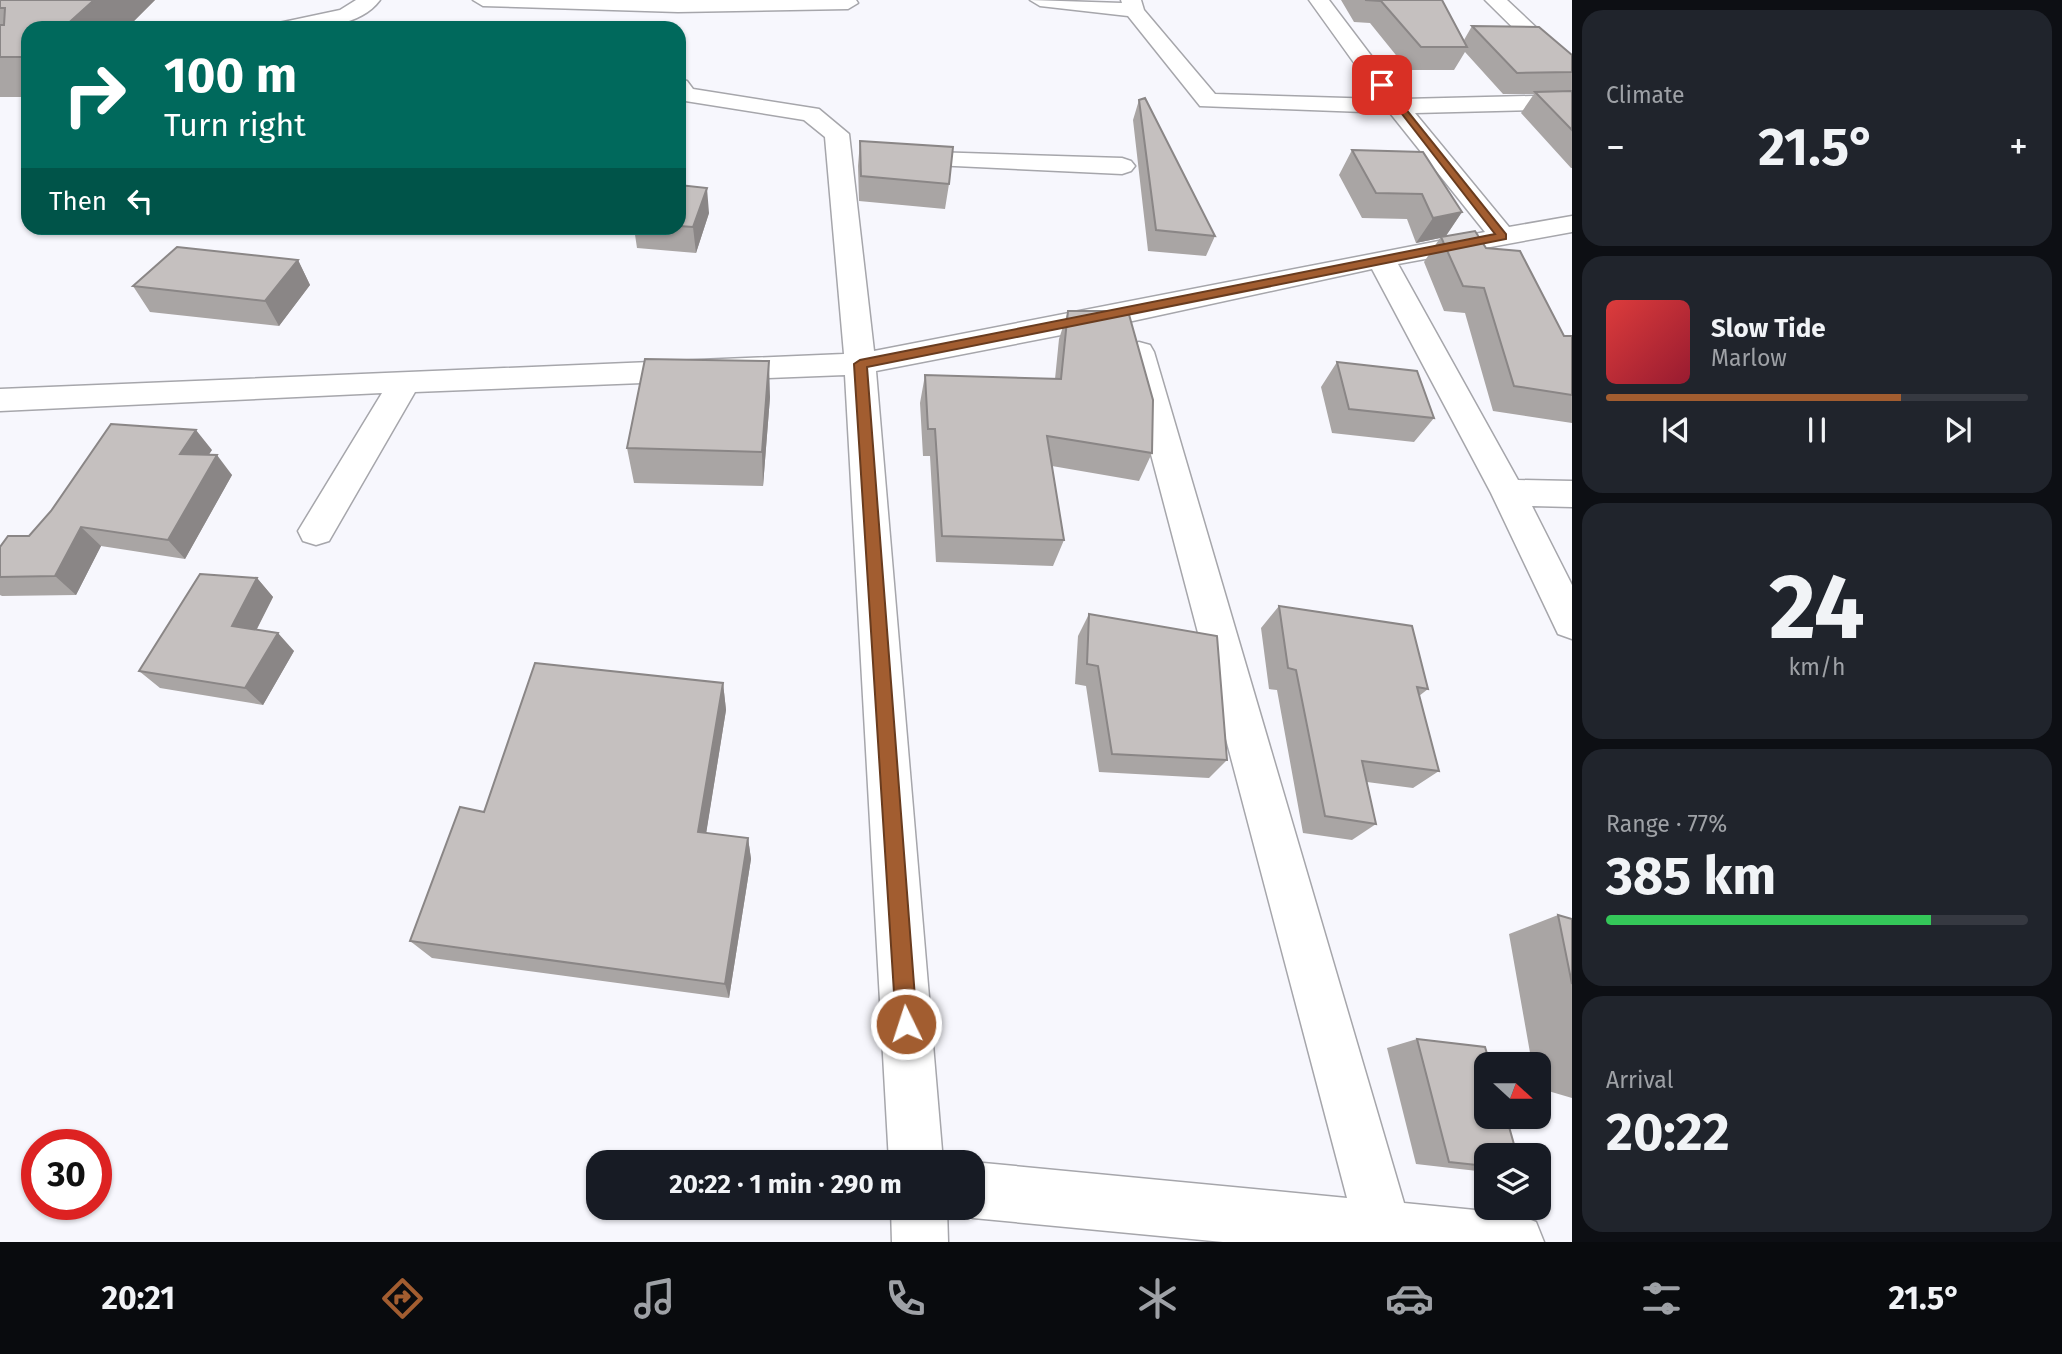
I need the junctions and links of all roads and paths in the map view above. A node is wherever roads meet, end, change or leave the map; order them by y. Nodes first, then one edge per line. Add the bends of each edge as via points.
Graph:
1 (370, 0) edge
2 (483, 0) edge
3 (1040, 0) edge
4 (1319, 0) edge
5 (1495, 0) edge
6 (848, 3) dead end
7 (678, 6) junction
8 (1133, 6) edge
9 (316, 21) edge
10 (676, 21) edge
11 (1572, 73) edge
12 (686, 95) edge
13 (1572, 102) edge
14 (1397, 106) junction
15 (840, 155) junction
16 (1122, 166) dead end
17 (1572, 224) edge
18 (1502, 236) junction
19 (1381, 259) junction
20 (1128, 313) junction
21 (860, 364) junction
22 (405, 381) junction
23 (0, 400) edge
24 (1508, 493) junction
25 (1572, 494) edge
26 (316, 531) dead end
27 (1572, 623) edge
28 (915, 1150) edge
29 (985, 1191) edge
30 (919, 1220) edge
31 (1385, 1236) edge
32 (920, 1242) edge
33 (1517, 1242) edge

1 - 9 street via 346,15
2 - 7 street
3 - 8 street
4 - 14 street
5 - 11 street
6 - 7 street
7 - 10 street
8 - 14 street via 1208,101
12 - 15 street via 811,114 838,134
13 - 14 street
14 - 18 street
15 - 16 street
15 - 21 street
17 - 18 street
18 - 19 street
19 - 20 street
19 - 24 street
20 - 21 street
20 - 31 street
21 - 22 street
21 - 28 street
22 - 23 street
22 - 26 street
24 - 25 street
24 - 27 street
29 - 31 street
30 - 32 street
31 - 33 street

